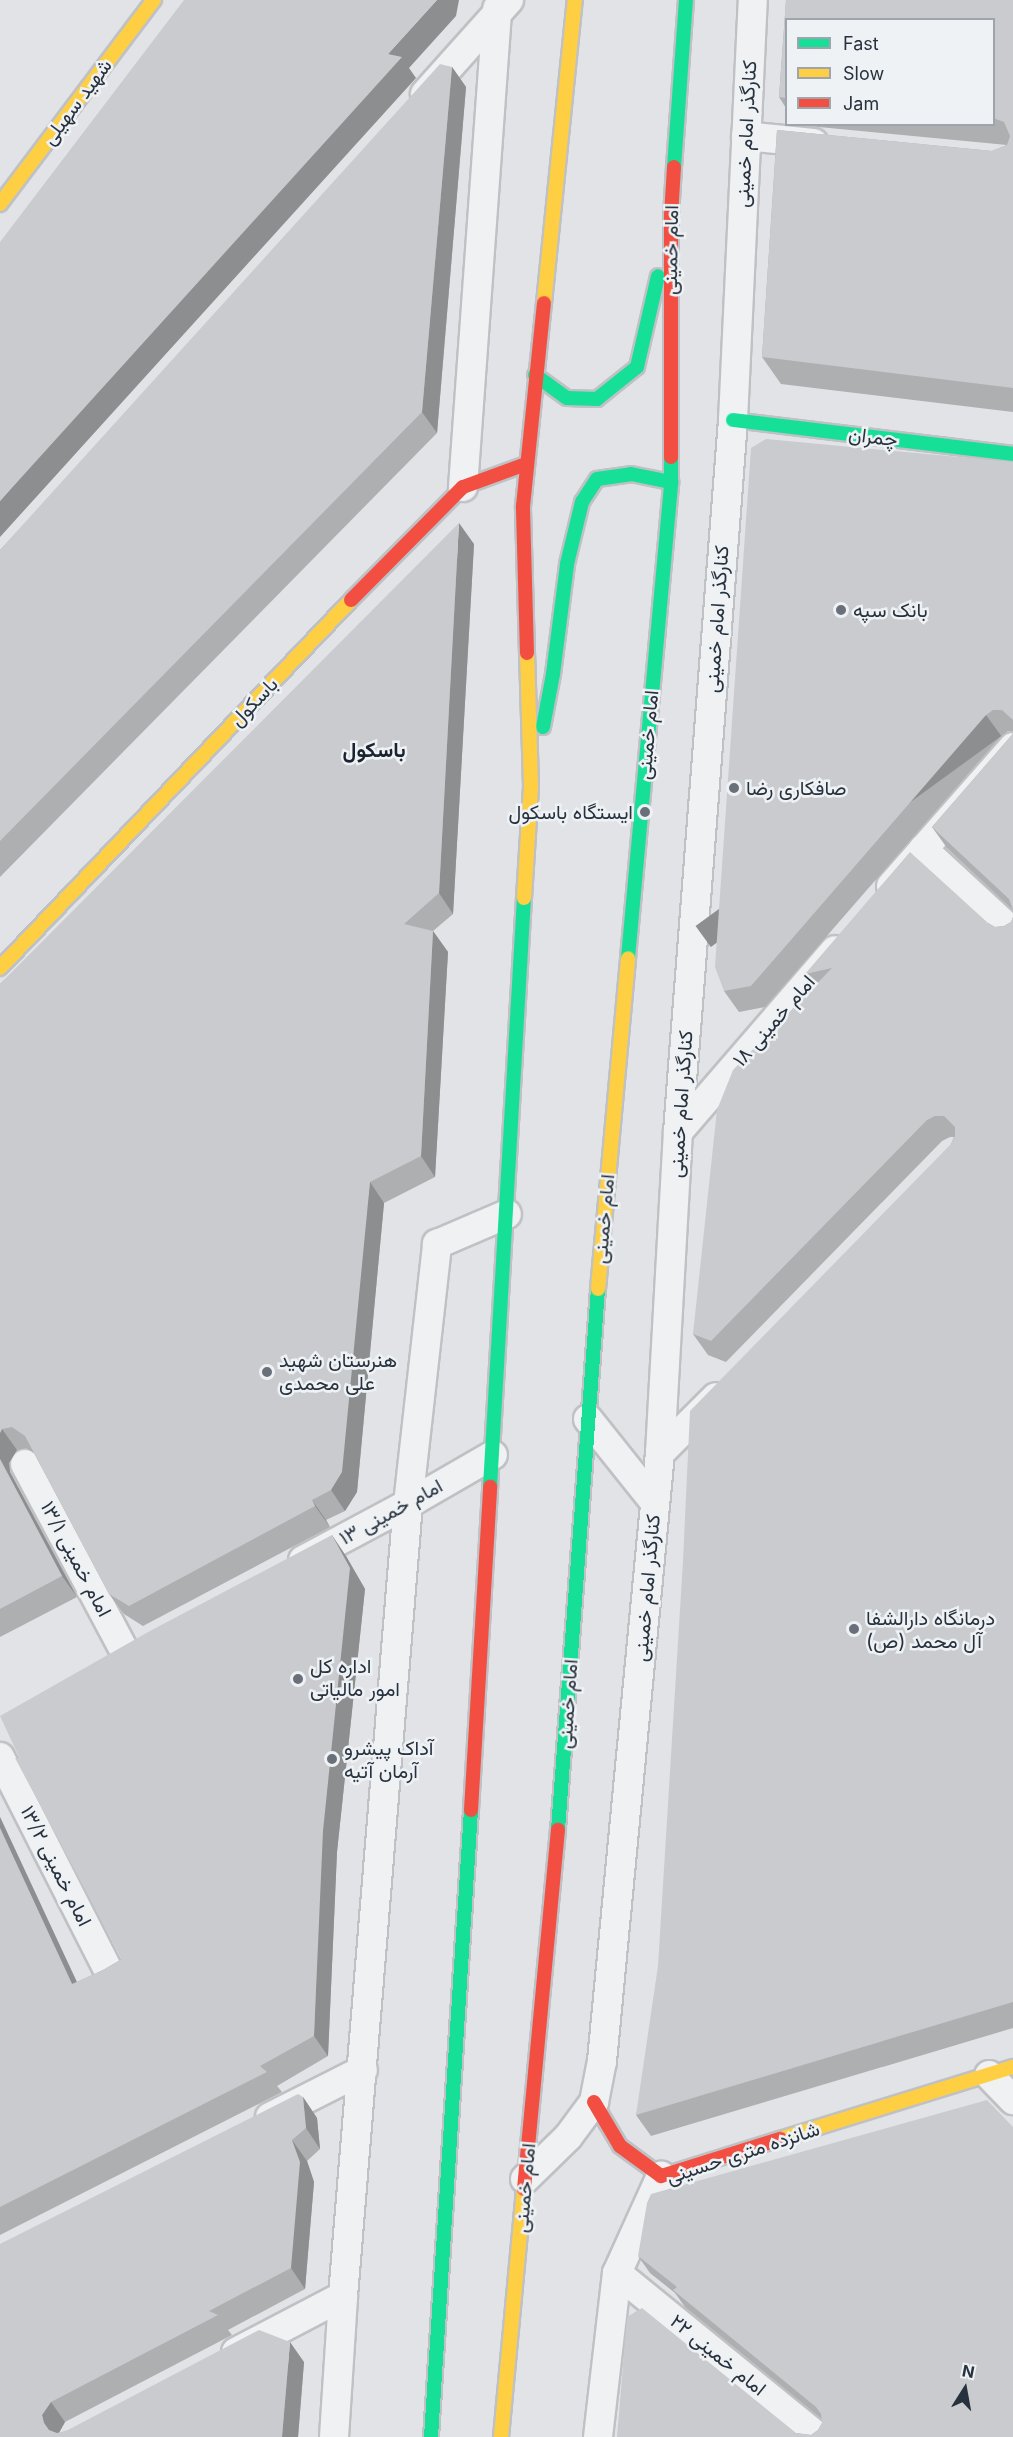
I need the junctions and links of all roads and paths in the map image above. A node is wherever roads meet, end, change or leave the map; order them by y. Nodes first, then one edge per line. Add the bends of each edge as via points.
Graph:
1 (154, 0) edge
2 (575, 0) edge
3 (686, 0) edge
4 (753, 0) edge
5 (501, 5) edge
6 (408, 112) edge
7 (746, 136) junction
8 (839, 145) edge
9 (0, 204) edge
10 (671, 216) junction
11 (535, 375) junction
12 (733, 420) junction
13 (1013, 454) edge
14 (526, 464) junction
15 (671, 482) junction
16 (463, 487) junction
17 (1013, 747) edge
18 (531, 786) junction
19 (923, 849) junction
20 (877, 902) edge
21 (854, 929) edge
22 (1013, 932) edge
23 (0, 968) edge
24 (678, 1132) junction
25 (507, 1214) junction
26 (734, 1378) edge
27 (588, 1419) junction
28 (660, 1453) junction
29 (493, 1455) junction
30 (25, 1464) edge
31 (655, 1503) junction
32 (408, 1504) junction
33 (283, 1571) edge
34 (126, 1653) edge
35 (0, 1757) edge
36 (111, 1976) edge
37 (363, 2070) junction
38 (1001, 2071) edge
39 (1013, 2100) edge
40 (594, 2102) junction
41 (245, 2130) edge
42 (661, 2176) junction
43 (525, 2180) junction
44 (618, 2273) junction
45 (343, 2296) junction
46 (208, 2367) edge
47 (334, 2437) edge
48 (431, 2437) edge
49 (501, 2437) edge
50 (598, 2437) edge
51 (818, 2437) edge

1 - 9 main road, شهید سهیلی
2 - 11 main road
3 - 10 main road, امام خمینی
4 - 7 street, کنارگذر امام خمینی
5 - 6 street
5 - 16 street
7 - 8 street
7 - 12 street, کنارگذر امام خمینی
10 - 11 main road via 637,367 597,399 567,398
10 - 15 main road, امام خمینی
11 - 14 main road
12 - 13 main road, چمران
12 - 24 street, کنارگذر امام خمینی
14 - 16 main road, باسکول
14 - 18 main road via 523,506
15 - 18 main road via 631,474 597,479 582,502 567,564 553,674
15 - 27 main road, امام خمینی
16 - 23 main road, باسکول
17 - 19 street
18 - 25 main road
19 - 20 street
19 - 22 street
21 - 24 street, امام خمینی ۱۸
24 - 28 street, کنارگذر امام خمینی
25 - 29 main road
25 - 32 street via 437,1244
26 - 28 street
27 - 31 street
27 - 43 main road, امام خمینی via 561,1795
28 - 31 street, کنارگذر امام خمینی
29 - 32 street, امام خمینی ۱۳
29 - 48 main road
30 - 34 street, امام خمینی ۱۳/۱
31 - 40 street, کنارگذر امام خمینی via 602,2061
32 - 33 street, امام خمینی ۱۳
32 - 37 street
35 - 36 street, امام خمینی ۱۳/۲
37 - 41 street
37 - 45 street
38 - 39 street
38 - 42 main road, شانزده متری حسینی
40 - 42 main road via 620,2145
40 - 43 street, کنارگذر امام خمینی via 568,2137
42 - 44 street, شانزده متری حسینی
43 - 49 main road, امام خمینی
44 - 50 street, شانزده متری حسینی
44 - 51 street, امام خمینی ۲۲
45 - 46 street
45 - 47 street

